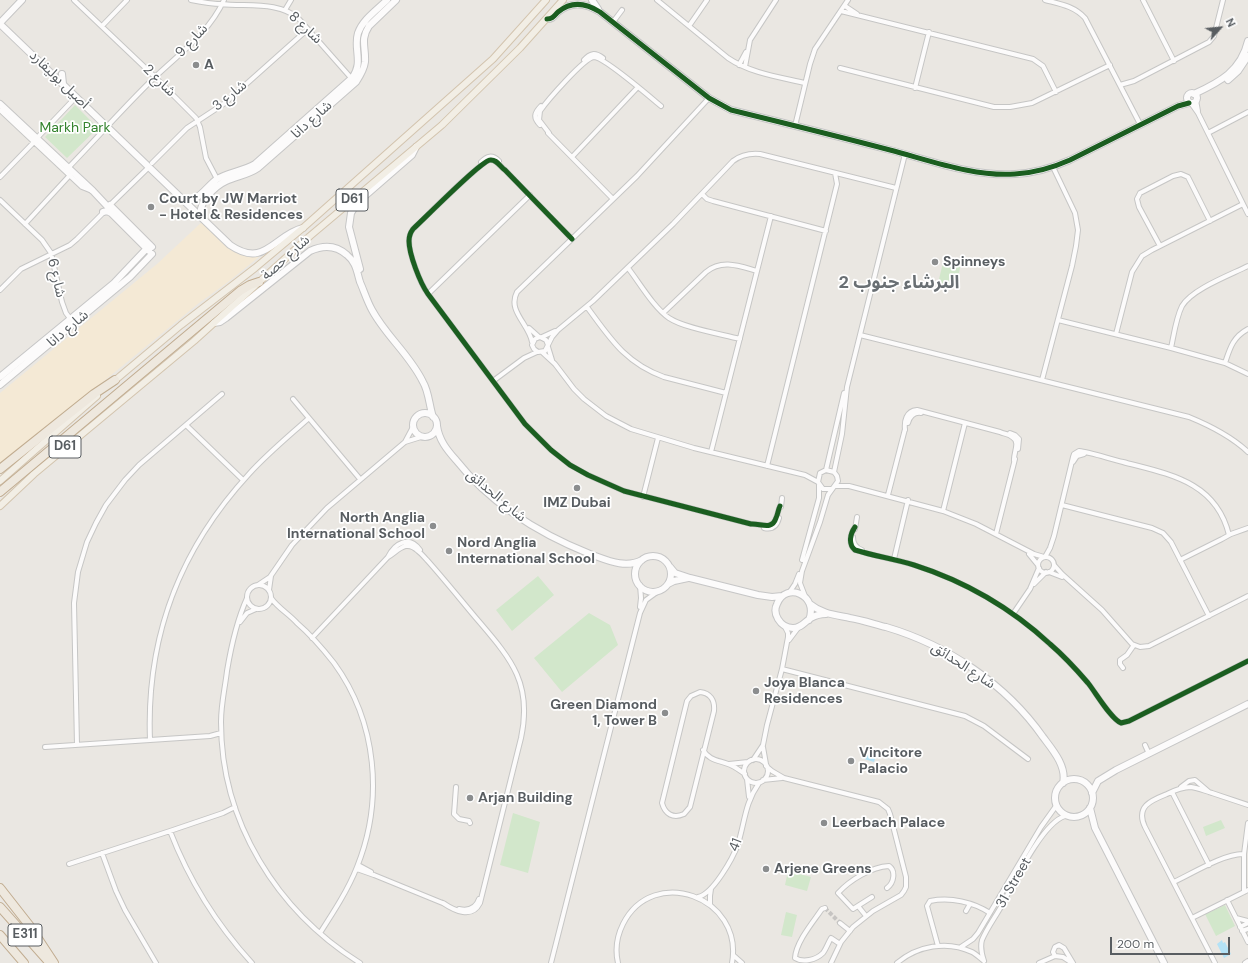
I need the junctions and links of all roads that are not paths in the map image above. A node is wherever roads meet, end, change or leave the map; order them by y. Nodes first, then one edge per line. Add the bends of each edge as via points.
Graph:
1 (22, 0) edge
2 (74, 0) edge
3 (127, 0) edge
4 (191, 0) edge
5 (291, 0) edge
6 (387, 0) edge
7 (396, 0) edge
8 (546, 0) edge
9 (562, 0) edge
10 (592, 0) edge
11 (707, 0) edge
12 (776, 0) edge
13 (848, 0) edge
14 (1045, 0) edge
15 (1143, 0) edge
16 (1223, 0) edge
17 (657, 1) edge
18 (223, 2) edge
19 (844, 6) junction
20 (285, 10) junction
21 (622, 10) dead end
22 (841, 11) junction
23 (600, 12) junction
24 (861, 15) junction
25 (547, 19) junction
26 (613, 22) junction
27 (0, 24) edge
28 (102, 26) junction
29 (689, 26) junction
30 (308, 29) junction
31 (929, 32) junction
32 (1248, 41) edge
33 (747, 50) junction
34 (1248, 56) edge
35 (1174, 61) junction
36 (1110, 64) junction
37 (739, 65) junction
38 (744, 67) junction
39 (840, 68) dead end
40 (62, 74) dead end
41 (155, 77) junction
42 (354, 80) junction
43 (1134, 81) junction
44 (805, 83) junction
45 (63, 84) junction
46 (1120, 85) junction
47 (638, 87) junction
48 (915, 88) junction
49 (1123, 90) junction
50 (1056, 92) junction
51 (76, 97) junction
52 (709, 98) junction
53 (1192, 99) junction
54 (0, 104) edge
55 (661, 106) dead end
56 (0, 110) edge
57 (1248, 112) edge
58 (17, 120) junction
59 (197, 120) junction
60 (1140, 124) junction
61 (795, 126) junction
62 (107, 127) junction
63 (19, 128) junction
64 (1208, 133) junction
65 (35, 140) junction
66 (416, 147) junction
67 (46, 153) junction
68 (905, 154) junction
69 (55, 156) junction
70 (572, 156) junction
71 (150, 165) junction
72 (1053, 167) junction
73 (68, 168) junction
74 (835, 173) junction
75 (70, 175) junction
76 (844, 175) junction
77 (0, 177) edge
78 (217, 179) junction
79 (837, 184) junction
80 (896, 188) junction
81 (93, 191) junction
82 (702, 194) junction
83 (530, 196) junction
84 (613, 199) junction
85 (0, 200) edge
86 (185, 202) junction
87 (1243, 204) junction
88 (109, 206) junction
89 (103, 212) junction
90 (1248, 214) edge
91 (771, 216) junction
92 (203, 218) junction
93 (1210, 220) junction
94 (25, 224) junction
95 (304, 227) junction
96 (826, 230) junction
97 (572, 239) junction
98 (1160, 246) junction
99 (149, 247) junction
100 (51, 254) junction
101 (1248, 266) edge
102 (628, 268) junction
103 (757, 271) junction
104 (259, 282) junction
105 (0, 290) edge
106 (364, 290) junction
107 (428, 294) junction
108 (587, 307) junction
109 (663, 313) junction
110 (1058, 320) junction
111 (73, 322) junction
112 (214, 323) junction
113 (526, 325) junction
114 (1248, 329) edge
115 (558, 330) junction
116 (1116, 334) junction
117 (860, 335) junction
118 (540, 337) junction
119 (740, 338) junction
120 (532, 344) junction
121 (548, 346) junction
122 (1171, 348) junction
123 (540, 352) junction
124 (524, 358) junction
125 (1225, 363) junction
126 (554, 364) junction
127 (1248, 374) edge
128 (0, 377) edge
129 (115, 380) junction
130 (1042, 380) junction
131 (492, 381) junction
132 (0, 385) edge
133 (847, 387) junction
134 (726, 393) junction
135 (222, 394) dead end
136 (428, 395) junction
137 (293, 399) dead end
138 (421, 414) junction
139 (433, 417) junction
140 (309, 418) junction
141 (965, 423) junction
142 (186, 425) junction
143 (413, 426) junction
144 (437, 426) junction
145 (423, 437) junction
146 (658, 438) junction
147 (405, 442) junction
148 (444, 446) junction
149 (711, 452) junction
150 (1248, 452) edge
151 (767, 466) junction
152 (0, 469) edge
153 (826, 470) junction
154 (834, 472) junction
155 (820, 474) junction
156 (805, 475) junction
157 (838, 479) junction
158 (243, 480) junction
159 (360, 480) junction
160 (0, 481) edge
161 (819, 484) junction
162 (835, 486) junction
163 (849, 486) junction
164 (831, 489) junction
165 (0, 492) edge
166 (888, 495) junction
167 (643, 497) junction
168 (782, 498) dead end
169 (908, 500) junction
170 (1062, 505) junction
171 (0, 506) edge
172 (943, 511) junction
173 (857, 517) dead end
174 (1248, 528) edge
175 (996, 534) junction
176 (1229, 535) junction
177 (1054, 536) junction
178 (1022, 548) junction
179 (1044, 557) junction
180 (894, 559) junction
181 (642, 560) junction
182 (1180, 560) junction
183 (1053, 562) junction
184 (620, 564) junction
185 (1039, 566) junction
186 (670, 567) junction
187 (1047, 572) junction
188 (272, 574) junction
189 (636, 576) junction
190 (690, 578) junction
191 (1072, 583) junction
192 (668, 584) junction
193 (258, 585) junction
194 (640, 585) junction
195 (1030, 589) junction
196 (269, 590) junction
197 (657, 592) junction
198 (789, 593) junction
199 (758, 594) junction
200 (782, 596) junction
201 (1248, 596) edge
202 (805, 597) junction
203 (247, 598) junction
204 (271, 598) junction
205 (810, 604) junction
206 (266, 607) junction
207 (257, 609) junction
208 (776, 609) junction
209 (284, 611) junction
210 (640, 613) junction
211 (830, 613) junction
212 (1012, 614) junction
213 (1209, 616) junction
214 (809, 620) junction
215 (784, 625) junction
216 (238, 626) junction
217 (798, 628) junction
218 (312, 638) junction
219 (788, 642) junction
220 (1134, 645) junction
221 (1248, 661) edge
222 (1123, 668) dead end
223 (782, 669) junction
224 (1248, 704) edge
225 (221, 735) junction
226 (150, 740) junction
227 (77, 745) junction
228 (763, 745) junction
229 (1145, 745) dead end
230 (45, 747) dead end
231 (1050, 747) junction
232 (703, 750) junction
233 (1149, 754) junction
234 (1028, 759) dead end
235 (712, 760) junction
236 (751, 761) junction
237 (700, 764) junction
238 (729, 764) junction
239 (766, 765) junction
240 (1116, 770) junction
241 (746, 777) junction
242 (784, 778) junction
243 (1079, 780) junction
244 (761, 782) junction
245 (1063, 783) junction
246 (456, 787) dead end
247 (1179, 789) junction
248 (1172, 792) junction
249 (1210, 792) junction
250 (1092, 793) junction
251 (749, 797) junction
252 (1248, 805) edge
253 (1056, 806) junction
254 (235, 808) junction
255 (1090, 808) junction
256 (1066, 816) junction
257 (1079, 817) junction
258 (470, 823) dead end
259 (1248, 823) edge
260 (1095, 828) junction
261 (170, 831) junction
262 (102, 853) junction
263 (1244, 854) junction
264 (69, 864) dead end
265 (1209, 865) junction
266 (357, 867) junction
267 (1174, 882) junction
268 (0, 888) edge
269 (887, 888) dead end
270 (711, 889) junction
271 (1246, 891) edge
272 (698, 897) junction
273 (872, 897) dead end
274 (1227, 900) junction
275 (710, 904) junction
276 (970, 904) junction
277 (0, 906) edge
278 (858, 906) junction
279 (825, 908) dead end
280 (966, 911) dead end
281 (990, 913) junction
282 (866, 916) junction
283 (1192, 918) junction
284 (1236, 918) junction
285 (1248, 922) edge
286 (840, 923) tunnel mouth
287 (1241, 929) junction
288 (1248, 929) edge
289 (850, 931) junction
290 (318, 932) junction
291 (0, 935) edge
292 (1248, 935) edge
293 (1248, 941) edge
294 (0, 944) edge
295 (840, 944) junction
296 (938, 946) junction
297 (961, 947) junction
298 (733, 955) junction
299 (1055, 956) junction
300 (1248, 961) edge
301 (23, 962) edge
302 (985, 962) edge
303 (50, 963) edge
304 (54, 963) edge
305 (156, 963) edge
306 (252, 963) edge
307 (360, 963) edge
308 (551, 963) edge
309 (618, 963) edge
310 (732, 963) edge
311 (742, 963) edge
312 (831, 963) edge
313 (898, 963) edge
314 (1039, 963) edge
315 (1072, 963) edge
316 (1164, 963) edge
317 (1215, 963) edge
318 (1245, 963) edge

1 - 27 street
2 - 28 street, شارع 2
3 - 28 street
4 - 18 street, شارع 8
5 - 20 street
6 - 42 street via 360,27 356,41 358,66
7 - 42 street, شارع دانا via 366,30 363,42 364,67
8 - 95 main road, شارع حصة / D61 via 493,59
9 - 25 main road, شارع حصة / D61
10 - 23 street
11 - 29 street
12 - 33 street via 752,34
13 - 19 street
14 - 36 street via 1070,7 1081,14
15 - 35 street
16 - 35 street via 1212,39
17 - 29 street
18 - 20 street, شارع 8
18 - 41 street, شارع 9 via 197,38
19 - 22 street
19 - 24 street
20 - 30 street, شارع 8 via 295,15
21 - 26 street
22 - 24 street
22 - 44 street via 816,49
23 - 25 street via 585,5 574,5
23 - 26 street
24 - 31 street
25 - 66 main road, شارع حصة / D61 via 489,80
26 - 52 street
27 - 45 street, أصيل بوليفارد
28 - 41 street, شارع 2
29 - 37 street
30 - 42 street, شارع 8
30 - 59 street, شارع 3 via 225,103
31 - 48 street
31 - 50 street via 1037,60 1043,66
32 - 53 street via 1244,54 1230,73
33 - 37 street
33 - 38 street
34 - 53 street via 1231,78
35 - 43 street
36 - 46 street
36 - 50 street
37 - 38 street
38 - 44 street
39 - 48 street
40 - 45 street
41 - 59 street, شارع 2
41 - 62 street, شارع 9
42 - 78 street, شارع دانا via 255,164
42 - 92 street, شارع دانا via 258,168 249,174 224,182 217,188 202,205
43 - 46 street
43 - 49 street
44 - 61 street
45 - 51 street, أصيل بوليفارد
46 - 49 street
47 - 55 street
47 - 70 street
47 - 70 street via 600,56 587,56 536,110 535,116 537,122
48 - 50 street via 1002,107 1025,105
49 - 60 street
51 - 62 street, أصيل بوليفارد
51 - 65 street
52 - 61 street via 731,110
52 - 84 street
53 - 60 street
53 - 64 street
54 - 58 street
56 - 63 street
57 - 64 street
58 - 63 street
58 - 65 street
59 - 71 street, شارع 3
59 - 78 street, شارع 2 via 206,158
60 - 72 street
61 - 68 street
62 - 71 street, أصيل بوليفارد
62 - 73 street, شارع 9
63 - 65 street
64 - 87 street
65 - 67 street
65 - 69 street
65 - 77 street
66 - 104 main road, شارع حصة / D61
66 - 106 street via 412,155 358,202 351,213 349,227
67 - 69 street
67 - 75 street
68 - 72 street via 967,170 996,174 1041,171
68 - 80 street
69 - 73 street
70 - 84 street
71 - 86 street, أصيل بوليفارد
71 - 88 street, شارع 3
72 - 110 street via 1075,213 1078,230
73 - 81 street
74 - 76 street
74 - 79 street
74 - 82 street via 760,154 748,154 733,161
75 - 81 street via 82,187
75 - 94 street
76 - 79 street
76 - 80 street
78 - 86 street, شارع دانا via 192,201
79 - 96 street
80 - 117 street
81 - 88 street
82 - 91 street via 713,201
82 - 102 street
83 - 97 street
83 - 107 street
83 - 107 street via 497,159 490,156 485,158 413,229 409,236 418,274
84 - 97 street
85 - 94 street, شارع 6
86 - 92 street, أصيل بوليفارد
87 - 90 street
87 - 93 street
88 - 89 street, شارع 3
88 - 99 street
89 - 99 street via 111,213
89 - 100 street, شارع 3 via 77,240
91 - 96 street
91 - 103 street
92 - 95 street, أصيل بوليفارد via 230,245 252,253 268,249
93 - 98 street
93 - 98 street via 1188,178 1181,174 1140,193 1137,200 1139,206
94 - 100 street, شارع 6 via 42,240
95 - 129 main road, شارع حصة / D61
96 - 151 street
97 - 113 street via 514,296 515,310
98 - 116 street via 1142,256 1134,266
99 - 111 street, شارع دانا
99 - 111 street, شارع دانا via 153,249 152,254 130,277
100 - 105 street, شارع 3 via 22,269
100 - 111 street, شارع 6 via 61,300
101 - 122 street via 1188,298 1179,313
102 - 108 street
102 - 109 street
103 - 109 street via 728,264 712,267
103 - 119 street
104 - 112 main road, شارع حصة / D61
104 - 165 highway via 240,291
106 - 112 street via 350,258 340,250 322,247 305,255 222,321
106 - 136 street via 375,315 421,377
107 - 131 street
108 - 115 street
108 - 134 street via 624,355 636,364 664,377
109 - 119 street via 683,324
110 - 116 street
110 - 130 street
111 - 128 street, شارع دانا
111 - 132 street, شارع دانا
112 - 171 main road, شارع حصة / D61 via 34,474
113 - 118 street
113 - 120 street
114 - 125 street via 1232,342
115 - 118 street
115 - 121 street
116 - 122 street
117 - 130 street
117 - 133 street
118 - 120 street
118 - 121 street via 546,340
119 - 134 street
120 - 123 street via 534,349
120 - 124 street
121 - 123 street
121 - 126 street
122 - 125 street
123 - 124 street
123 - 126 street
124 - 131 street
125 - 127 street
126 - 146 street via 574,389 595,408 612,420
129 - 152 highway
129 - 160 main road, شارع حصة / D61
130 - 150 street via 1189,418 1218,430
131 - 167 street via 525,424 560,458 606,484
133 - 153 street
133 - 154 street
134 - 149 street
135 - 142 street
136 - 138 street
136 - 139 street
137 - 140 street
138 - 139 street
138 - 143 street via 414,420
139 - 144 street
140 - 158 street
140 - 159 street
141 - 166 street via 930,414 912,414 905,430
141 - 172 street
141 - 175 street via 1000,432 1016,440 1014,461
142 - 158 street
142 - 227 street via 139,465 118,488 98,518 84,552 76,582 73,614
143 - 145 street via 417,434
143 - 147 street
144 - 145 street via 434,433
144 - 148 street
145 - 147 street
145 - 148 street
146 - 149 street
146 - 167 street
147 - 159 street
148 - 184 street, شارع الحدائق via 476,482 523,520 577,548
149 - 151 street
151 - 156 street
153 - 154 street
153 - 155 street
154 - 157 street
155 - 156 street
155 - 161 street
156 - 161 street
157 - 162 street
157 - 163 street
158 - 226 street via 214,517 185,563 169,602 153,669
159 - 188 street via 304,531
161 - 164 street via 823,489
161 - 198 street via 819,498 798,578
162 - 163 street
162 - 164 street
163 - 166 street
164 - 202 street via 800,578
166 - 169 street
167 - 168 street via 767,526 776,521
169 - 172 street
169 - 180 street
170 - 176 street via 1073,455 1081,451 1170,474 1189,482 1215,505
170 - 177 street
170 - 182 street via 1158,530 1167,537
172 - 175 street
173 - 180 street via 850,541 852,547 857,551
174 - 176 street
175 - 178 street
176 - 182 street
177 - 179 street
177 - 183 street
178 - 179 street via 1036,556
178 - 185 street
179 - 183 street via 1049,557
179 - 185 street via 1040,559
180 - 212 street via 948,578
181 - 184 street
181 - 186 street via 656,556
181 - 189 street via 636,569
182 - 213 street
183 - 187 street via 1053,568
183 - 191 street
184 - 189 street
185 - 187 street
185 - 195 street
186 - 190 street via 675,573
186 - 192 street via 671,577
187 - 191 street via 1058,574
187 - 195 street
188 - 193 street
188 - 196 street
189 - 194 street
190 - 192 street
190 - 199 street
191 - 220 street via 1095,603
192 - 197 street
193 - 196 street
193 - 203 street via 250,590
194 - 197 street via 646,590
194 - 210 street
195 - 212 street
196 - 204 street
197 - 210 street via 646,600
198 - 200 street
198 - 202 street
199 - 200 street
199 - 208 street
200 - 208 street
201 - 213 street
202 - 205 street
203 - 207 street
203 - 216 street
204 - 206 street
204 - 209 street
205 - 211 street, شارع الحدائق
205 - 214 street
206 - 207 street
206 - 209 street
207 - 216 street via 247,613
208 - 215 street via 777,617
209 - 218 street
210 - 308 street
211 - 214 street
211 - 231 street, شارع الحدائق via 905,633 958,659 1009,699 1031,721
212 - 221 street via 1062,655 1113,718 1121,723
213 - 220 street via 1149,646
214 - 217 street
215 - 217 street
215 - 219 street via 788,633
216 - 225 street via 224,685
217 - 219 street
218 - 266 street via 346,681 360,710 370,748 374,787 372,811 367,839
218 - 266 street via 397,545 409,542 418,546 509,659 523,696 522,731 484,885 475,905 470,909 461,910
219 - 223 street
220 - 222 street via 1120,660
223 - 228 street
223 - 234 street via 965,716 991,730
224 - 233 street
225 - 226 street
225 - 254 street via 225,768
226 - 227 street
227 - 230 street
228 - 236 street
228 - 239 street
229 - 233 street
231 - 243 street via 1066,770
231 - 245 street via 1063,770
232 - 235 street
232 - 237 street
232 - 237 street via 714,706 712,698 700,692 687,701 663,799 663,808 670,815 679,816 690,807
233 - 240 street
235 - 237 street
235 - 238 street
236 - 238 street
236 - 239 street via 760,760
236 - 241 street via 745,768
238 - 241 street
239 - 242 street
239 - 244 street via 768,774
240 - 243 street via 1092,781
240 - 250 street via 1098,781
241 - 244 street via 752,782
241 - 251 street
242 - 244 street
242 - 282 street via 879,802 888,809 906,877 906,887 901,895
243 - 245 street
243 - 250 street via 1088,786
244 - 251 street
245 - 253 street via 1056,792
246 - 258 street via 454,814
247 - 248 street
247 - 249 street via 1191,787
247 - 249 street via 1193,780
248 - 265 street
248 - 267 street via 1149,802 1142,818
249 - 252 street
250 - 255 street
251 - 270 street, 41 via 736,850
253 - 256 street
253 - 281 street, 31 Street via 1034,837
254 - 261 street
254 - 290 street via 267,875 294,909
255 - 257 street
255 - 260 street
256 - 257 street
256 - 302 street, 31 Street via 1059,818 1038,842 982,941
257 - 260 street via 1087,820
259 - 263 street
260 - 316 street
261 - 262 street
261 - 306 street via 205,903 222,929
262 - 264 street
262 - 305 street via 116,891
263 - 265 street via 1232,855
263 - 271 street
265 - 267 street
266 - 290 street via 329,919
267 - 283 street
268 - 304 highway
269 - 278 street via 893,880 893,870 889,866 868,872 856,879 838,894 852,908
270 - 272 street, 41
270 - 275 street, 41
271 - 274 street
272 - 275 street
272 - 309 street via 668,893 657,895 638,905 621,929 616,949
273 - 278 street
274 - 283 street
274 - 284 street
275 - 298 street via 728,927
276 - 280 street
276 - 281 street
276 - 296 street via 950,900 928,902
277 - 303 highway, E311
278 - 282 street
279 - 295 street via 806,933 795,958 806,961 819,957 831,938
281 - 297 street, 31 Street via 978,933
282 - 289 street
283 - 317 street
284 - 285 street
284 - 287 street
285 - 287 street
286 - 289 street
287 - 288 street
287 - 293 street
289 - 295 street
290 - 307 street
291 - 301 highway, E311
292 - 293 street
294 - 301 highway
295 - 312 street
296 - 297 street
296 - 313 street via 916,951
297 - 302 street via 973,952
298 - 310 street
298 - 311 street
299 - 314 street
299 - 315 street via 1063,957
299 - 315 street via 1053,949 1061,946
300 - 318 street

